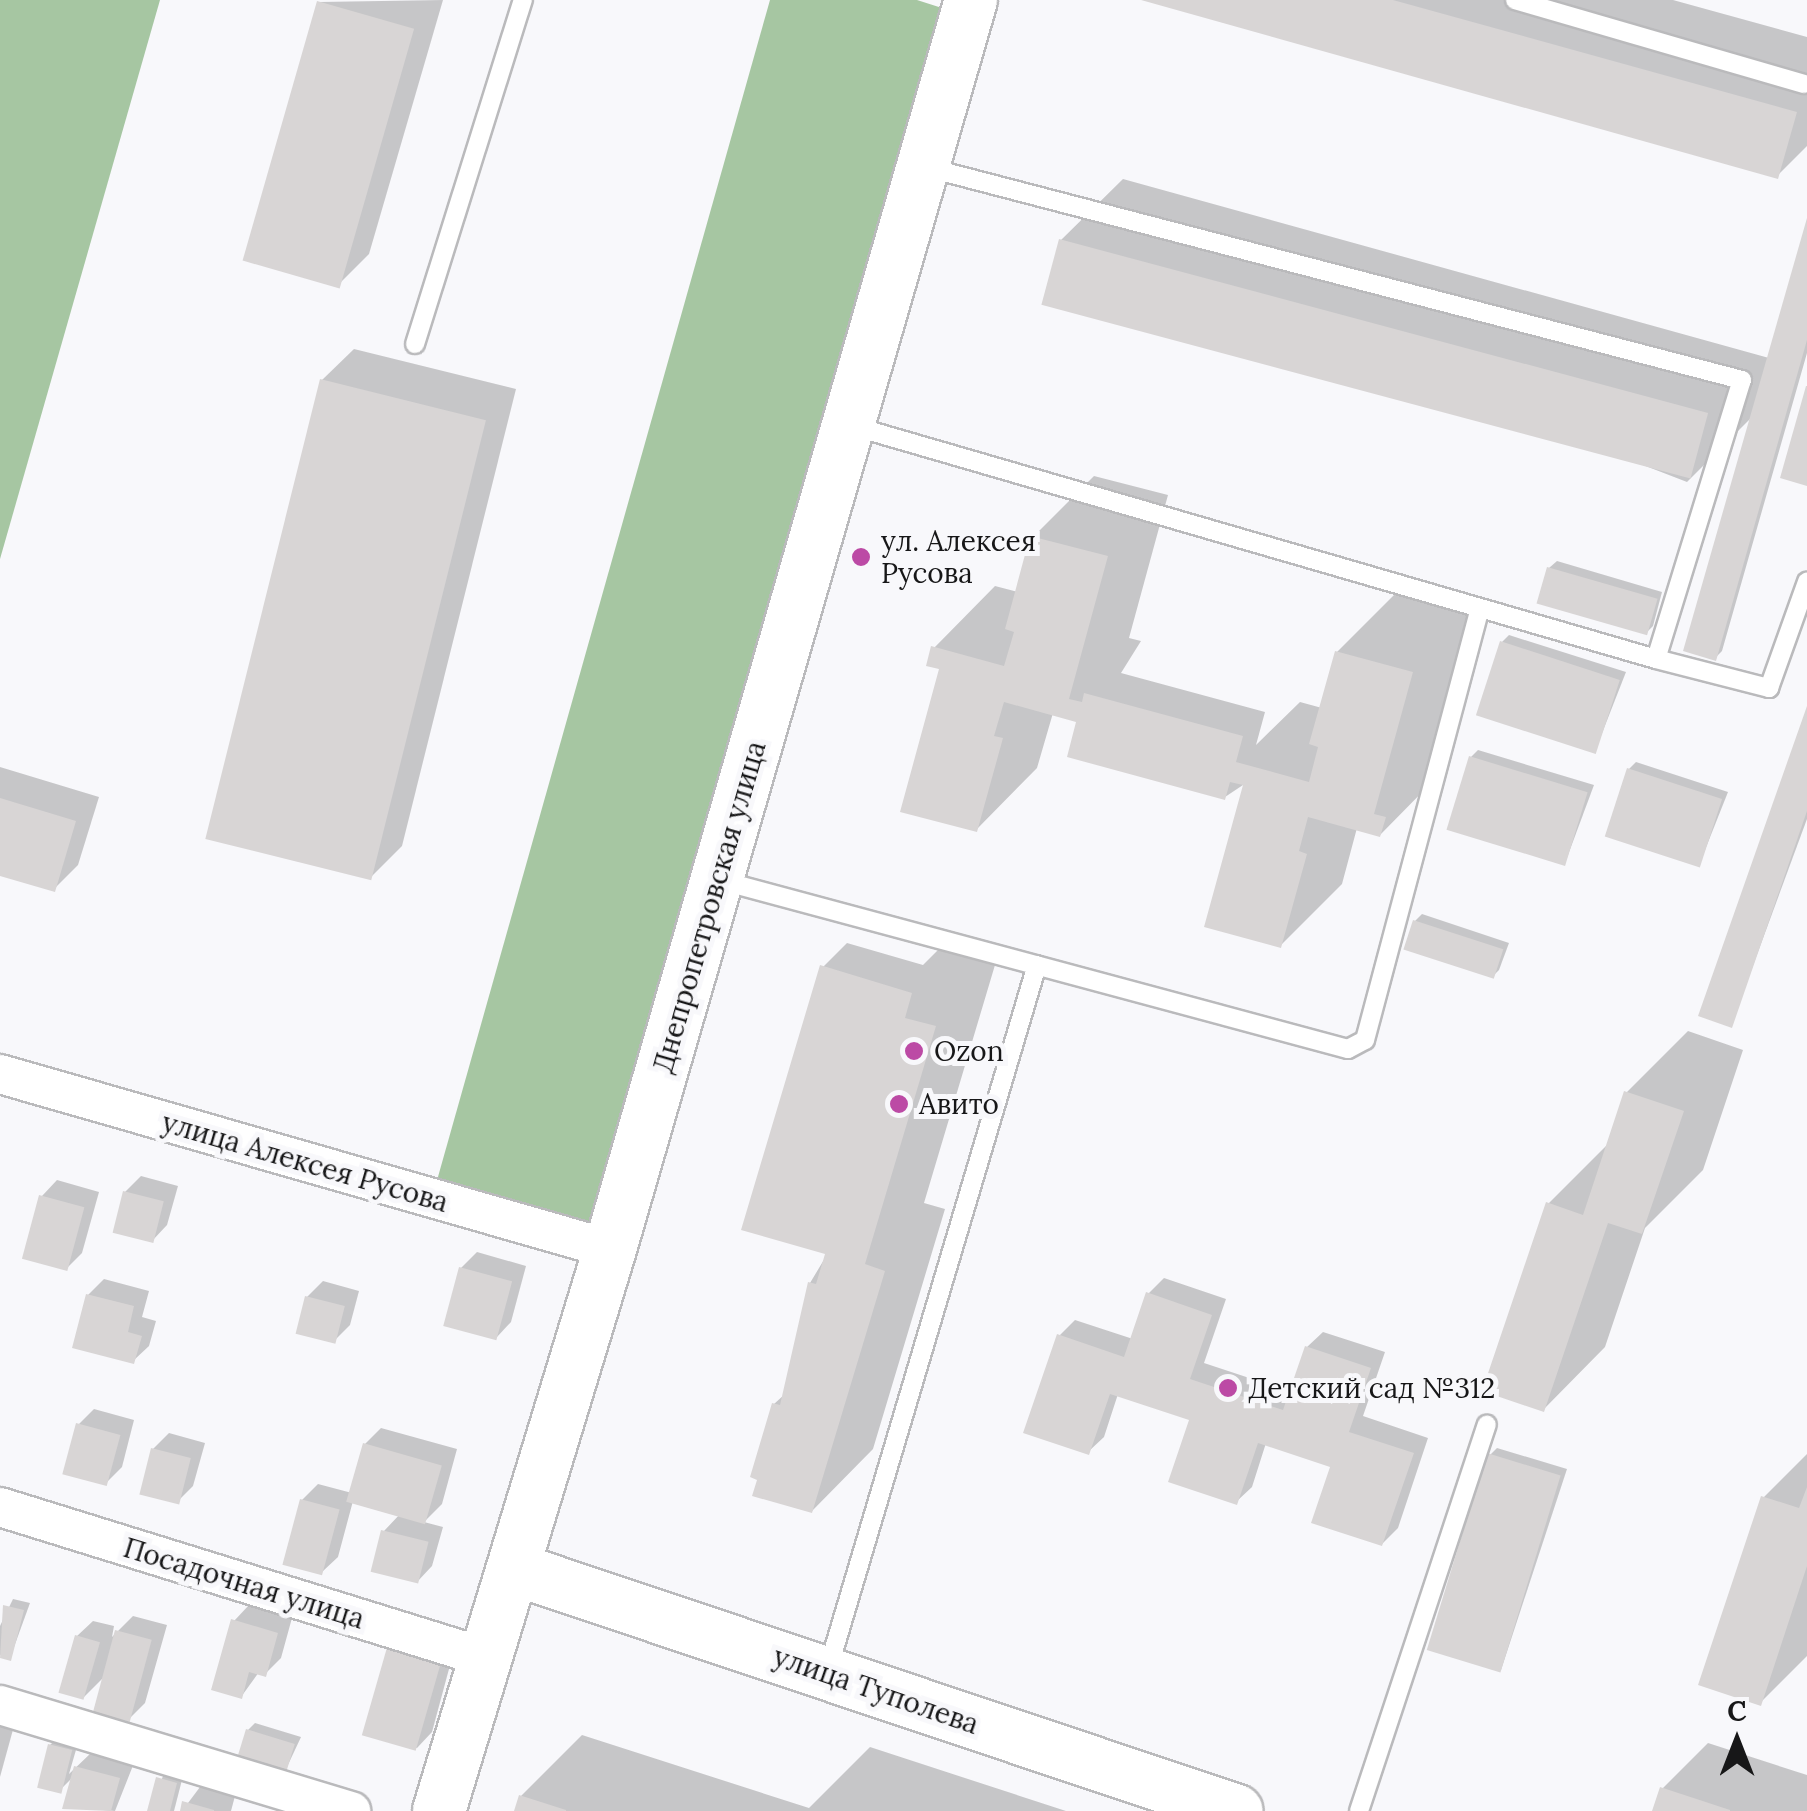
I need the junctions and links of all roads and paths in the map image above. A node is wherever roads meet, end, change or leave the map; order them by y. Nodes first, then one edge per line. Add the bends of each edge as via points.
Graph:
1 (523, 0) edge
2 (971, 0) edge
3 (1515, 0) edge
4 (1804, 84) dead end
5 (922, 166) junction
6 (415, 344) dead end
7 (847, 425) junction
8 (1807, 582) edge
9 (1480, 609) junction
10 (1656, 660) junction
11 (717, 880) junction
12 (1037, 965) junction
13 (0, 1074) edge
14 (610, 1249) junction
15 (1488, 1425) dead end
16 (0, 1507) edge
17 (516, 1569) junction
18 (488, 1658) junction
19 (826, 1672) junction
20 (0, 1704) edge
21 (351, 1811) edge
22 (439, 1811) edge
23 (1237, 1811) edge
24 (1359, 1811) edge

1 - 6 lane
2 - 5 street, Днепропетровская улица
3 - 4 lane
5 - 7 street, Днепропетровская улица
5 - 10 lane via 1742,380
7 - 9 lane
7 - 11 street, Днепропетровская улица
8 - 10 lane via 1769,688
9 - 10 lane
9 - 12 lane via 1364,1040 1348,1049
11 - 12 lane
11 - 14 street, Днепропетровская улица
12 - 19 lane
13 - 14 street, улица Алексея Русова
14 - 17 street, Днепропетровская улица
15 - 24 lane
16 - 18 street, Посадочная улица
17 - 18 street, Днепропетровская улица
17 - 19 street, улица Туполева
18 - 22 street, Днепропетровская улица
19 - 23 street, улица Туполева
20 - 21 street

